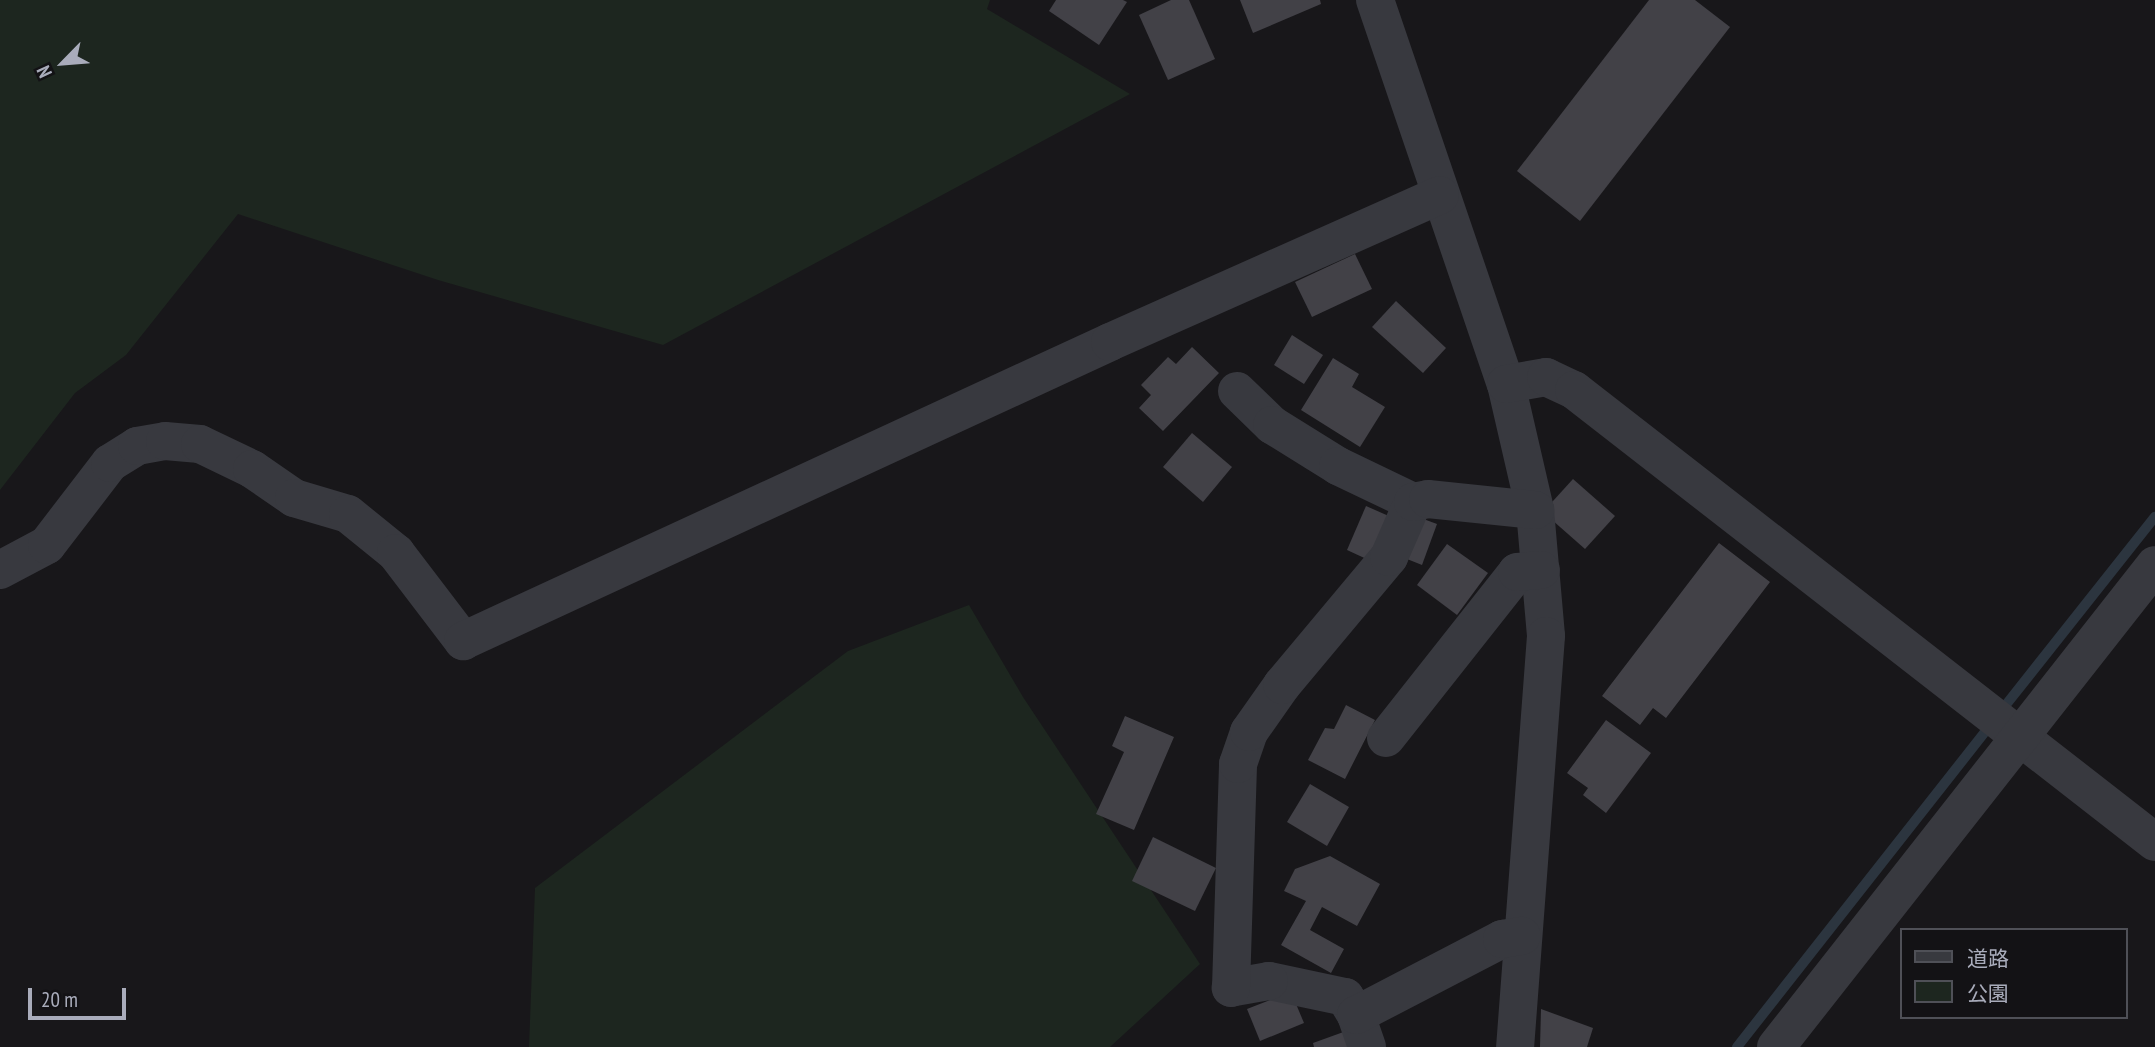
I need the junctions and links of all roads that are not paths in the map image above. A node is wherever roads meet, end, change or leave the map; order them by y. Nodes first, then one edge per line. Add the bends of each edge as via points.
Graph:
1 (1374, 0) edge
2 (1440, 195) junction
3 (1506, 384) junction
4 (1237, 391) dead end
5 (1413, 502) junction
6 (1535, 510) junction
7 (2155, 565) edge
8 (1541, 569) junction
9 (0, 570) edge
10 (2004, 723) junction
11 (1386, 738) dead end
12 (2155, 842) edge
13 (1522, 936) junction
14 (1361, 1031) edge
15 (1515, 1047) edge
16 (1776, 1047) edge

1 - 2 street
2 - 3 street
2 - 9 street via 463,641 396,552 348,513 294,498 252,469 200,444 165,441 137,446 110,463 47,545
3 - 6 street
3 - 10 street via 1546,377 1574,390
4 - 5 street via 1272,425 1338,466
5 - 6 street via 1429,499
5 - 14 street via 1389,557 1282,685 1249,732 1238,764 1231,988 1269,981 1345,997
6 - 8 street
7 - 10 street
8 - 11 street via 1517,572
8 - 13 street via 1546,636
10 - 12 street
10 - 16 street
13 - 14 street via 1502,939
13 - 15 street

